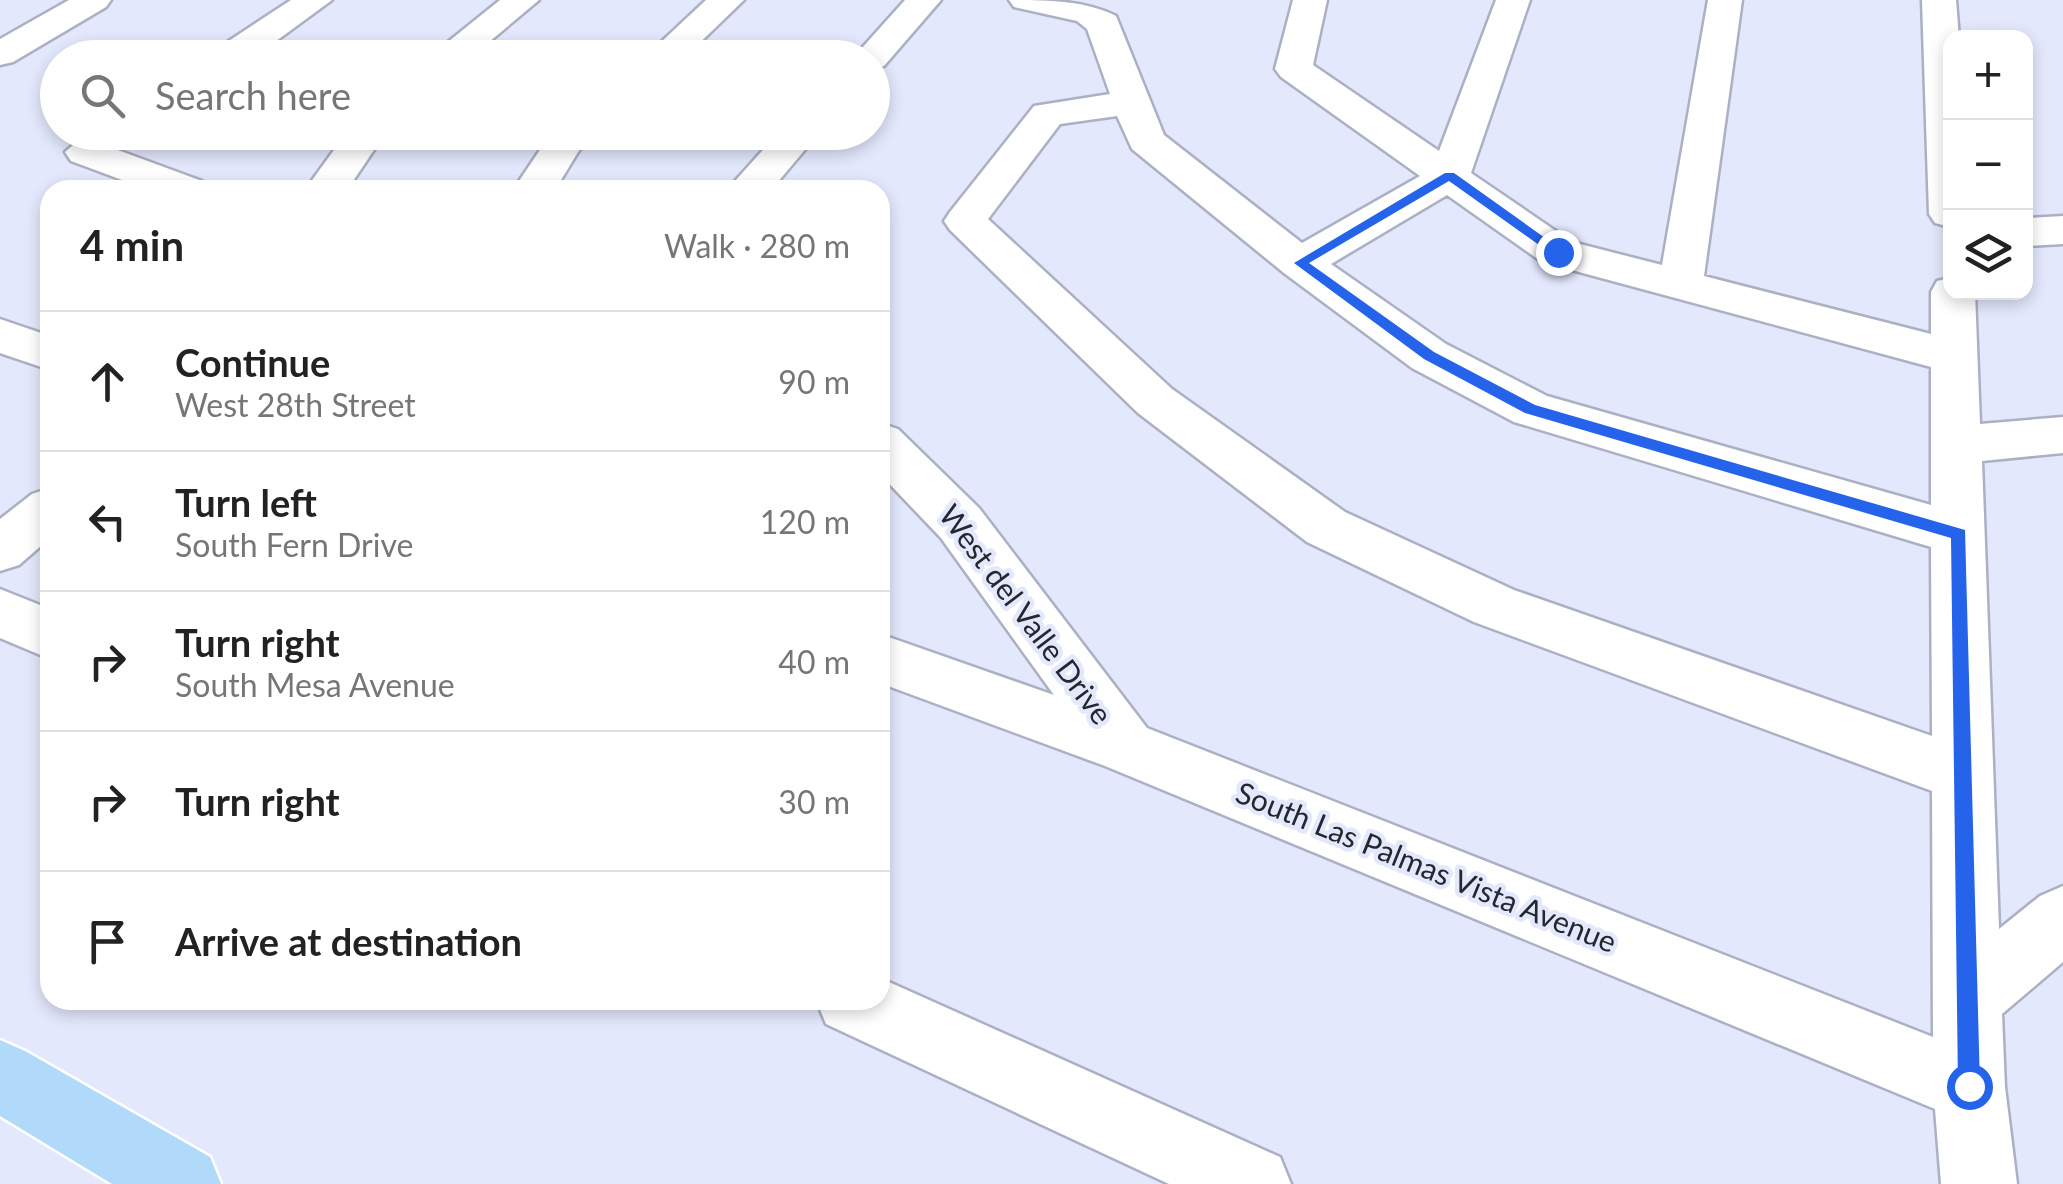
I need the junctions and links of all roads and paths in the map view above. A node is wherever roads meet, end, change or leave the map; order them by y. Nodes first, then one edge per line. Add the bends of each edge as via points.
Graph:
1 (94, 0) edge
2 (315, 0) edge
3 (522, 0) edge
4 (726, 0) edge
5 (924, 0) edge
6 (1026, 0) edge
7 (1310, 0) edge
8 (1512, 0) edge
9 (1726, 0) edge
10 (1939, 0) edge
11 (255, 40) edge
12 (470, 40) edge
13 (682, 40) edge
14 (887, 40) edge
15 (0, 54) edge
16 (1130, 104) junction
17 (88, 150) edge
18 (354, 150) edge
19 (559, 150) edge
20 (785, 150) edge
21 (1450, 176) junction
22 (161, 180) edge
23 (333, 180) edge
24 (540, 180) edge
25 (757, 180) edge
26 (1950, 210) edge
27 (2063, 230) edge
28 (2033, 232) edge
29 (1300, 263) junction
30 (1680, 287) junction
31 (1954, 300) edge
32 (0, 335) edge
33 (40, 350) edge
34 (1955, 357) junction
35 (2063, 435) edge
36 (1959, 444) junction
37 (890, 452) edge
38 (40, 516) edge
39 (1959, 534) junction
40 (0, 550) edge
41 (0, 612) edge
42 (40, 630) edge
43 (890, 662) edge
44 (1126, 747) junction
45 (1964, 776) junction
46 (2063, 919) edge
47 (1968, 998) junction
48 (872, 1010) edge
49 (0, 1076) edge
50 (1969, 1086) junction
51 (184, 1184) edge
52 (1253, 1184) edge
53 (1979, 1184) edge

1 - 15 street
2 - 11 street
3 - 12 street
4 - 13 street
5 - 14 street
6 - 16 street via 1089,14 1103,24
7 - 21 street via 1294,69
8 - 21 street
9 - 30 street
10 - 26 street
16 - 29 street via 1146,141
16 - 45 street via 1048,114 965,222 1154,401 1326,527 1494,606
17 - 22 street
18 - 23 street
19 - 24 street
20 - 25 street
21 - 29 street
21 - 30 street via 1558,252
27 - 28 street
29 - 39 street via 1429,356 1530,409
30 - 34 street
31 - 34 street
32 - 33 street
34 - 36 street
35 - 36 street
36 - 39 street
37 - 44 street, West del Valle Drive via 960,523
38 - 40 street
39 - 45 street
41 - 42 street
43 - 44 street, South Las Palmas Vista Avenue
44 - 50 street, South Las Palmas Vista Avenue
45 - 47 street
46 - 47 street
47 - 50 street
48 - 52 street
49 - 51 main road
50 - 53 street

